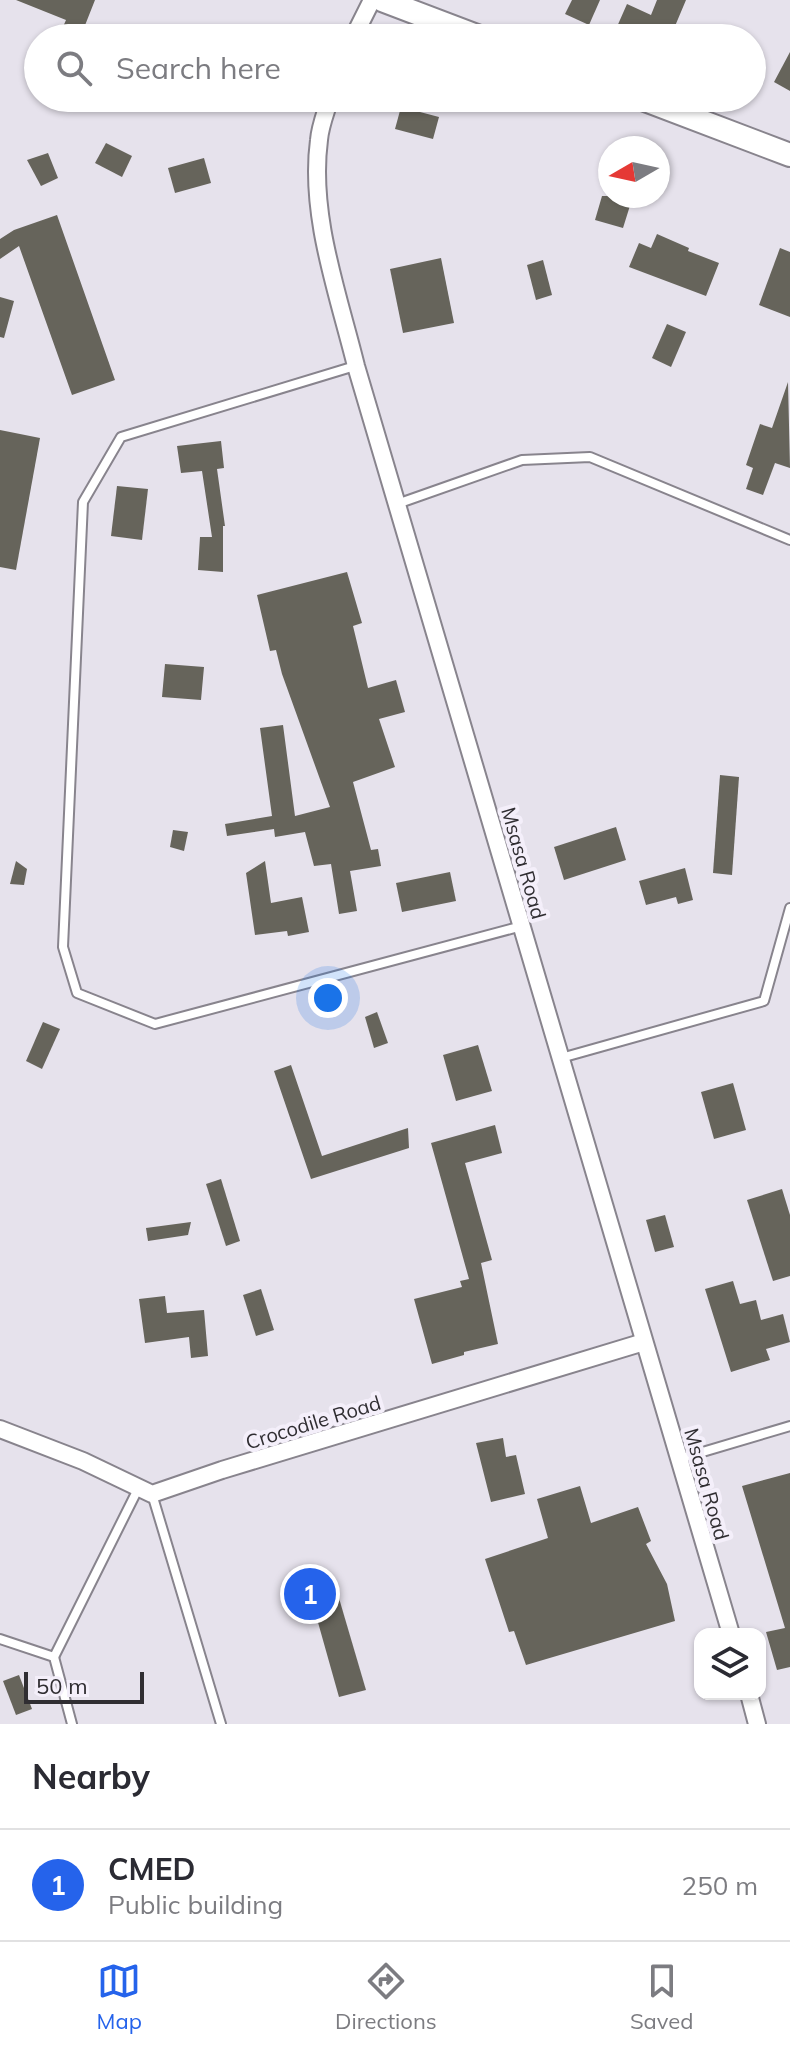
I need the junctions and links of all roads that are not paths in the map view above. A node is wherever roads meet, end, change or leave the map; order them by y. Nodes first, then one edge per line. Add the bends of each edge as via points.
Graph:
1 (372, 0) edge
2 (382, 0) edge
3 (360, 24) edge
4 (445, 24) edge
5 (326, 112) edge
6 (677, 112) edge
7 (790, 155) edge
8 (356, 366) junction
9 (397, 504) junction
10 (790, 540) edge
11 (790, 908) edge
12 (522, 926) junction
13 (561, 1058) junction
14 (644, 1342) junction
15 (790, 1426) edge
16 (0, 1429) edge
17 (679, 1459) junction
18 (146, 1490) junction
19 (729, 1628) edge
20 (0, 1639) edge
21 (54, 1657) junction
22 (751, 1700) edge
23 (72, 1724) edge
24 (221, 1724) edge
25 (757, 1724) edge

1 - 3 street
2 - 4 street
5 - 8 street, Msasa Road via 319,138 319,213
6 - 7 street
8 - 9 street, Msasa Road
8 - 12 lane via 121,437 83,502 66,958 77,993 155,1024
9 - 10 lane via 522,460 590,457
9 - 12 street, Msasa Road
11 - 13 lane via 764,1001
12 - 13 street, Msasa Road
13 - 14 street, Msasa Road
14 - 17 street, Msasa Road
14 - 18 street, Crocodile Road
15 - 17 lane
16 - 18 street
17 - 19 street, Msasa Road
18 - 21 lane
18 - 24 lane
20 - 21 lane
21 - 23 lane
22 - 25 street

